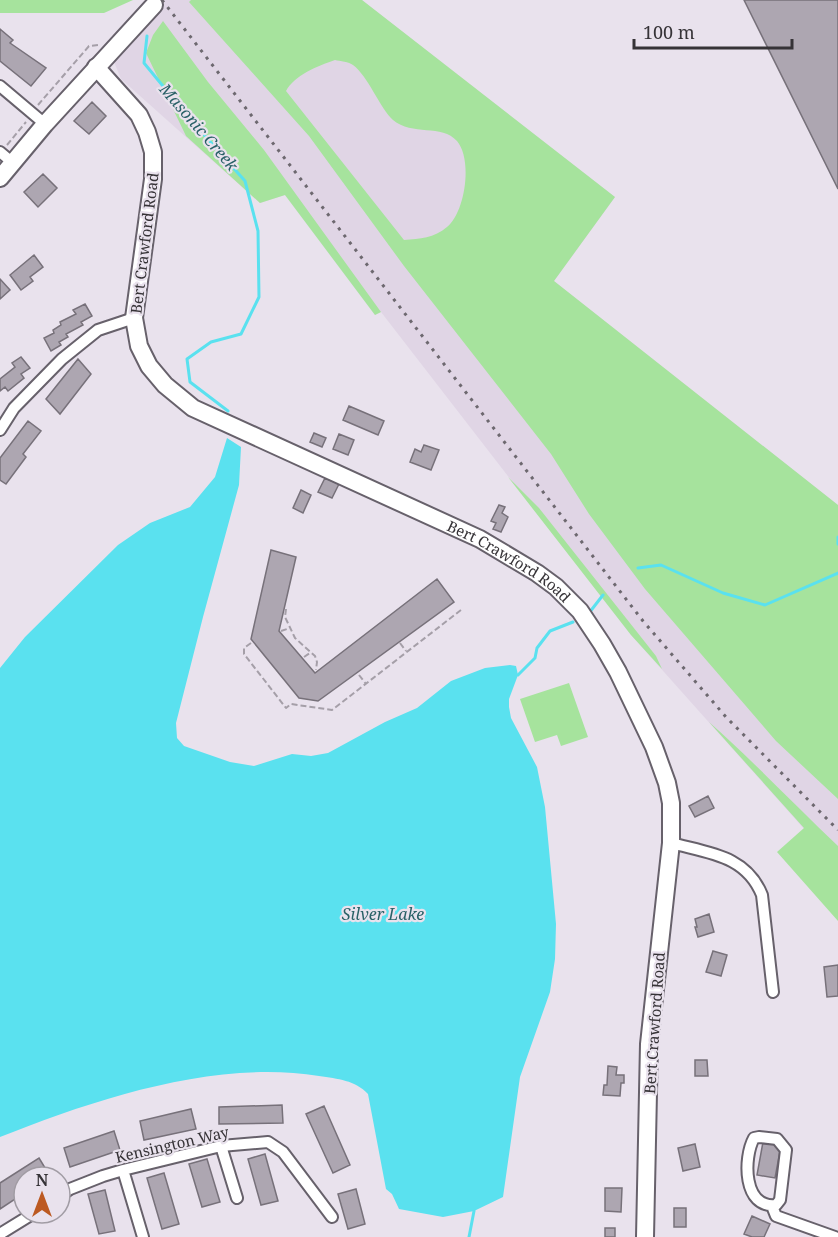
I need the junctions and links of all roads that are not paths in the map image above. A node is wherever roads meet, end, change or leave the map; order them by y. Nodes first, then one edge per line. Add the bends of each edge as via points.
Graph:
1 (154, 6) dead end
2 (96, 67) junction
3 (0, 86) edge
4 (45, 124) junction
5 (2, 150) edge
6 (13, 163) junction
7 (0, 178) edge
8 (134, 318) junction
9 (0, 430) edge
10 (671, 843) junction
11 (773, 992) dead end
12 (221, 1146) junction
13 (123, 1170) junction
14 (72, 1190) edge
15 (237, 1198) dead end
16 (772, 1206) junction
17 (332, 1217) dead end
18 (14, 1226) joint
19 (0, 1234) edge
20 (20, 1237) edge
21 (143, 1237) edge
22 (645, 1237) edge
23 (835, 1237) edge

1 - 2 street
2 - 4 street
2 - 8 street, Bert Crawford Road via 139,115 153,152 153,179
3 - 4 street
4 - 6 street
5 - 6 street
6 - 7 street
8 - 9 street via 98,330 62,359 14,408
8 - 10 street, Bert Crawford Road via 139,345 149,366 193,408 480,539 556,586 580,611 602,644 654,747 671,803
10 - 11 street via 725,857 748,871 757,882 762,895
10 - 22 street, Bert Crawford Road via 649,1044
12 - 13 street, Kensington Way
12 - 15 street
12 - 17 street, Kensington Way via 268,1142 283,1152
13 - 14 street, Kensington Way
13 - 21 street
16 - 16 street via 780,1200 786,1150 777,1138 754,1138 748,1181 760,1200
16 - 23 street via 776,1216
18 - 19 street
18 - 20 street

